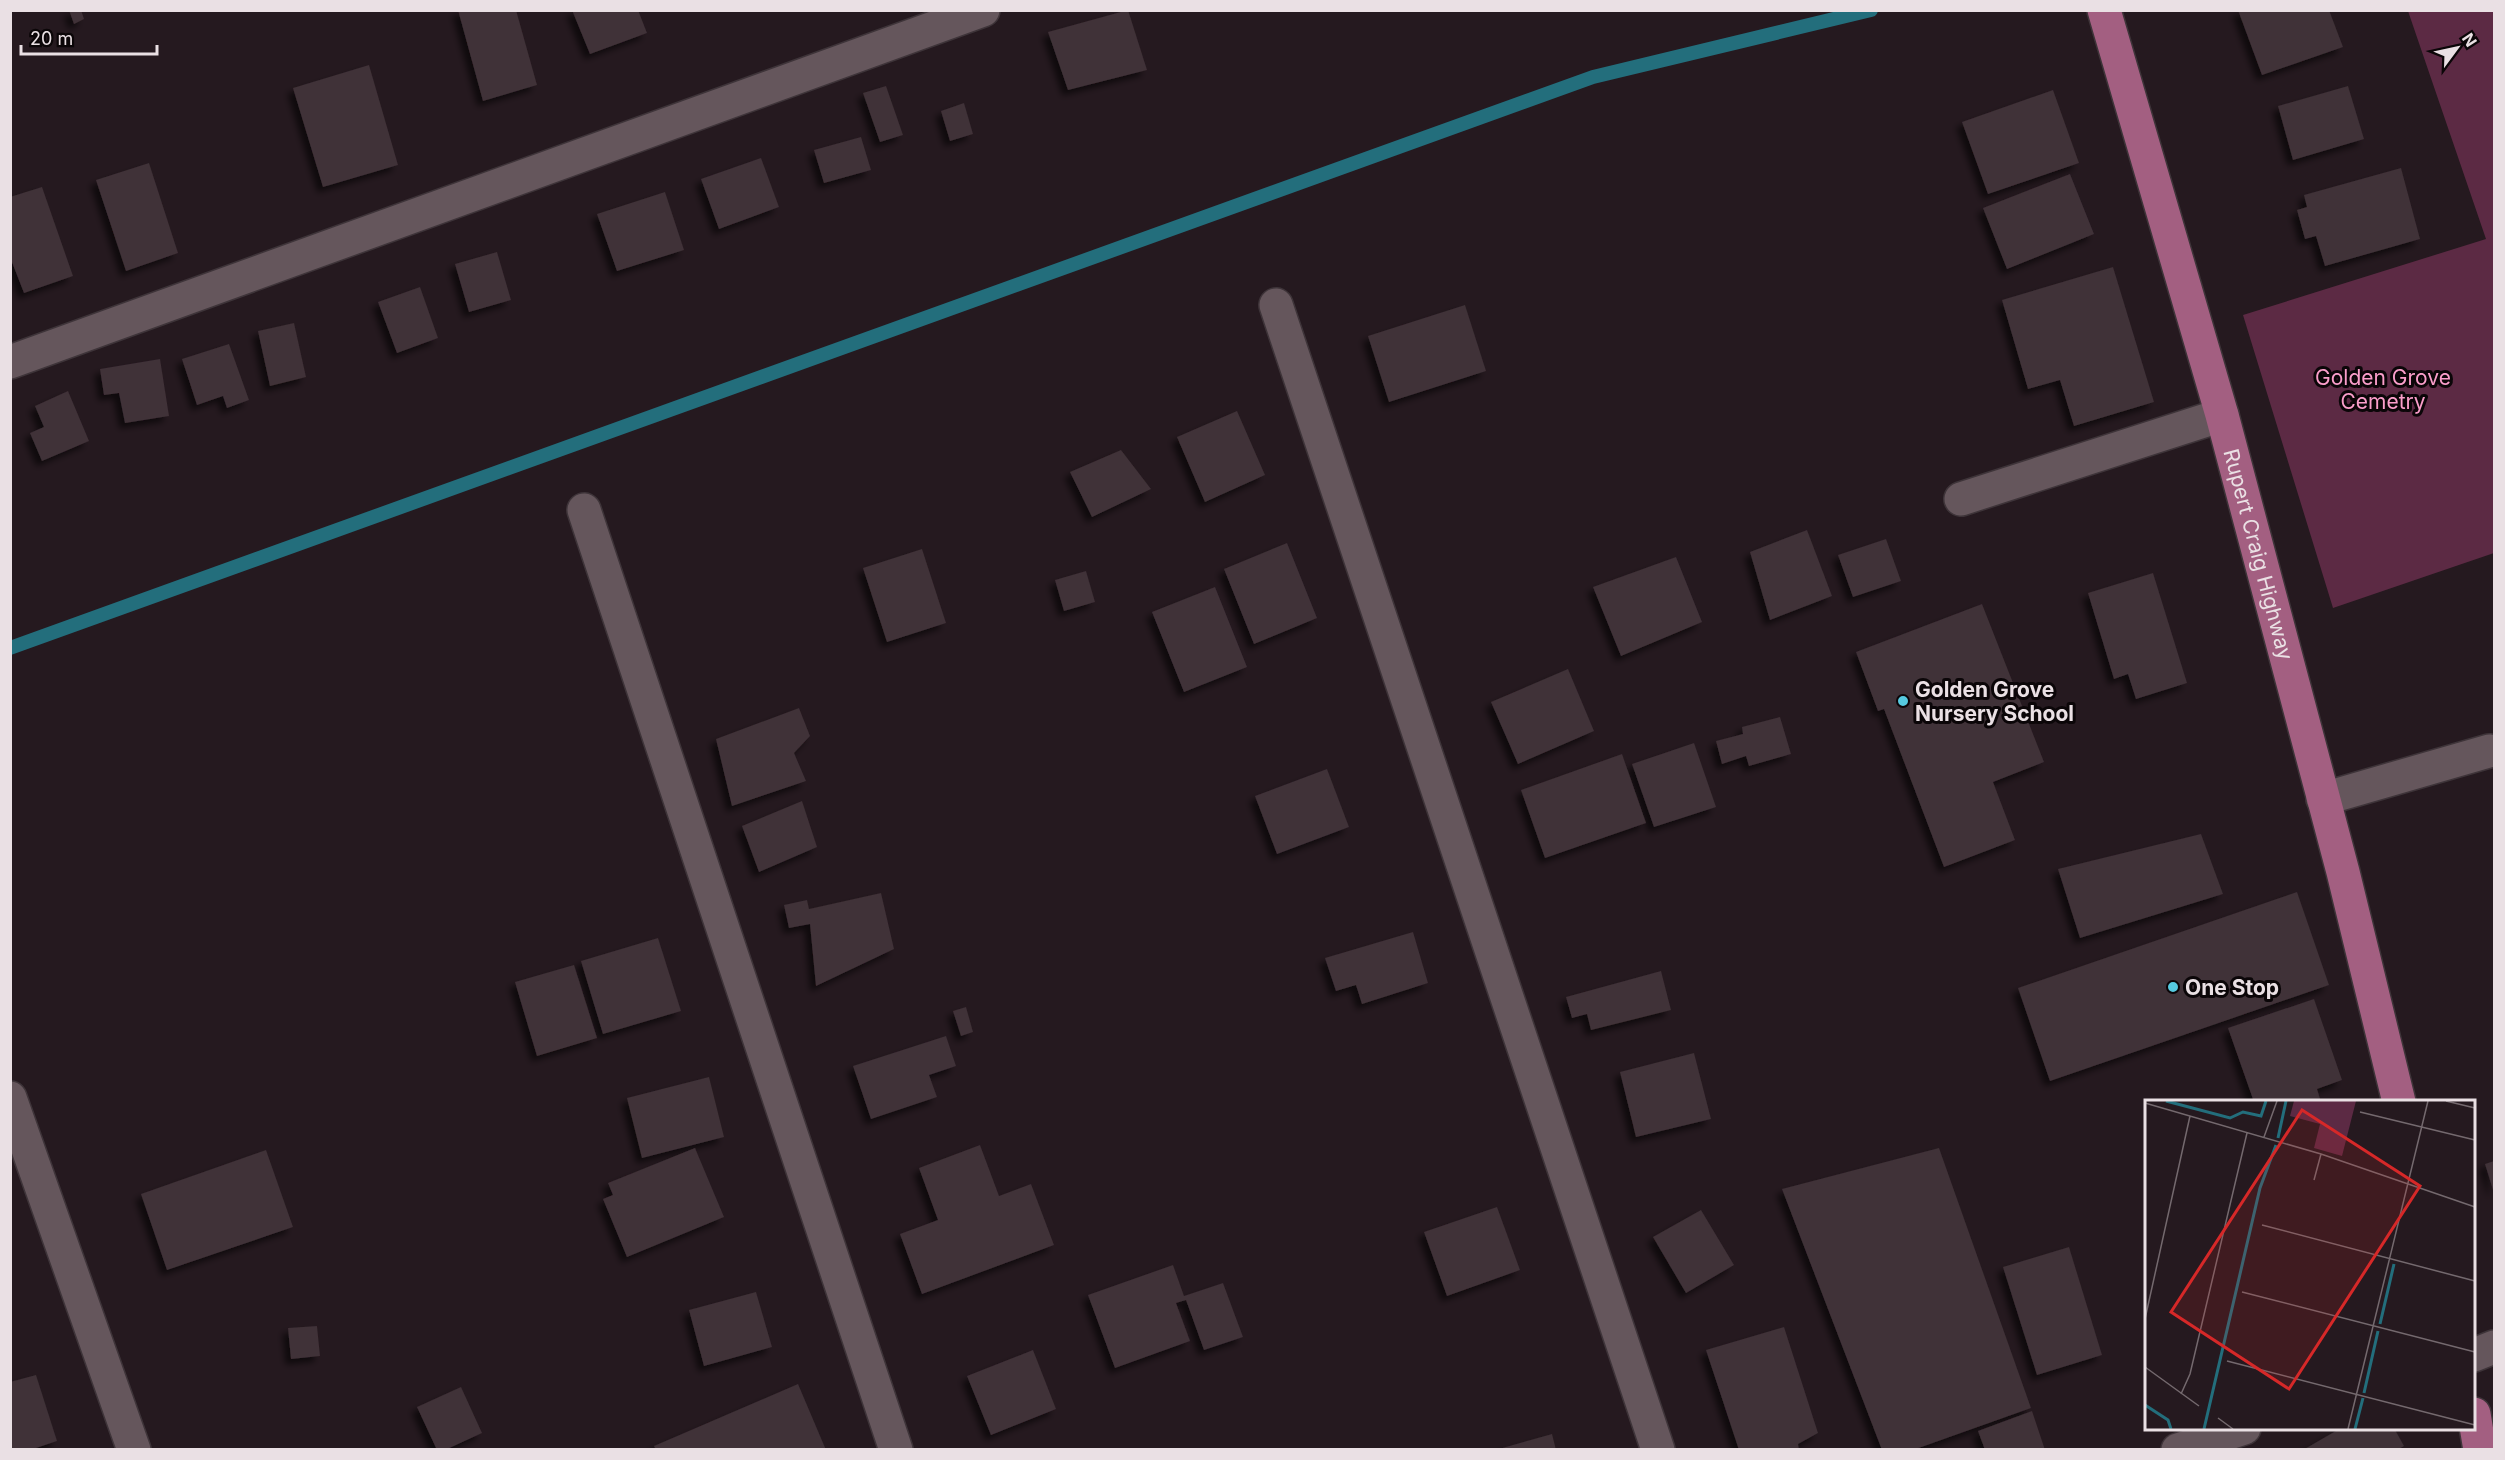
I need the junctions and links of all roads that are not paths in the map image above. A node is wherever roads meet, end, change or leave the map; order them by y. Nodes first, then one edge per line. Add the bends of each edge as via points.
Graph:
1 (982, 10) edge
2 (2106, 19) edge
3 (1276, 305) dead end
4 (10, 362) edge
5 (2222, 415) junction
6 (1961, 499) dead end
7 (584, 510) dead end
8 (2489, 751) dead end
9 (2324, 799) junction
10 (10, 1098) edge
11 (2399, 1100) edge
12 (2494, 1347) edge
13 (2475, 1355) edge
14 (2475, 1420) edge
15 (2238, 1430) edge
16 (134, 1449) edge
17 (896, 1449) edge
18 (1658, 1449) edge
19 (2178, 1449) edge
20 (2480, 1449) edge

1 - 4 street
2 - 5 main road, Rupert Craig Highway
3 - 18 street
5 - 6 street
5 - 9 main road, Rupert Craig Highway
7 - 17 street
8 - 9 street
9 - 11 main road, Rupert Craig Highway
10 - 16 street
12 - 13 street
14 - 20 main road
15 - 19 street

